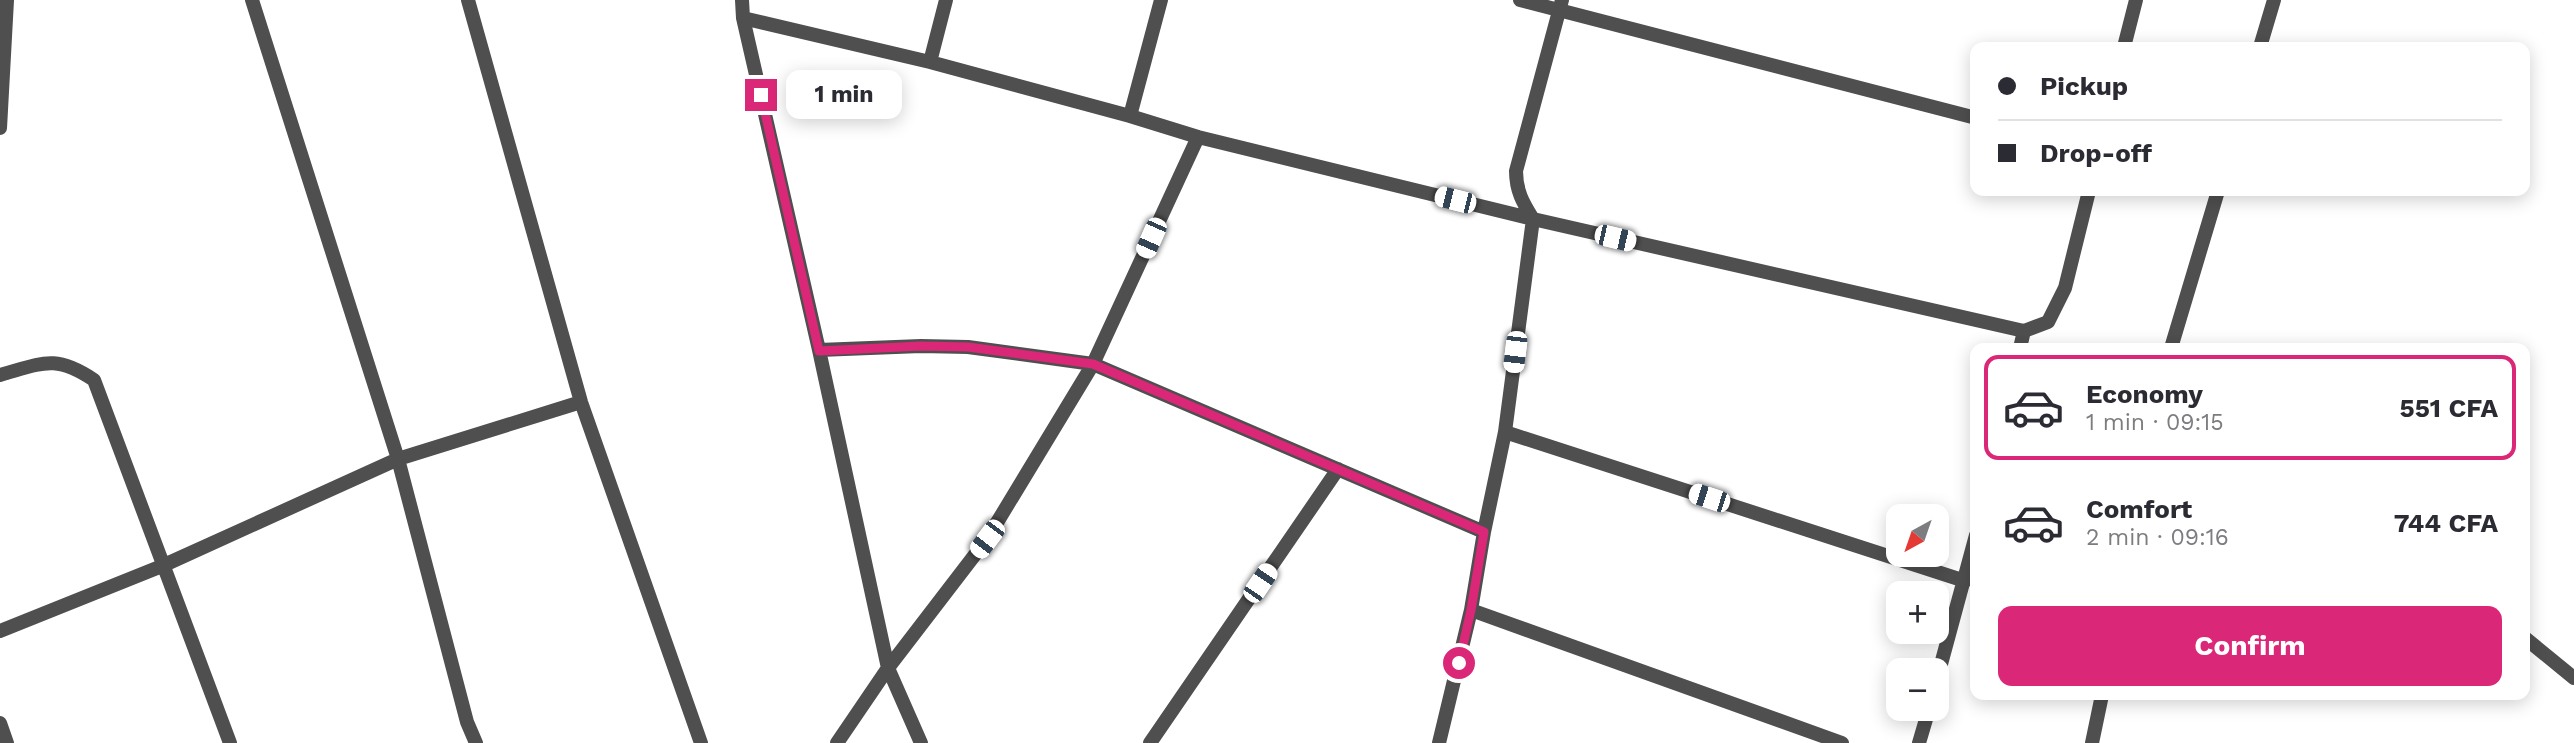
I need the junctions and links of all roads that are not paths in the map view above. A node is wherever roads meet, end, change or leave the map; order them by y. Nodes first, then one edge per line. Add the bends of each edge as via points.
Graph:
1 (7, 0) edge
2 (251, 0) edge
3 (468, 0) edge
4 (742, 0) edge
5 (946, 0) edge
6 (1161, 0) edge
7 (1520, 0) edge
8 (2136, 0) edge
9 (2274, 0) edge
10 (1561, 5) edge
11 (743, 18) junction
12 (2125, 42) edge
13 (2261, 42) edge
14 (930, 62) junction
15 (1, 91) edge
16 (1130, 116) junction
17 (1970, 116) edge
18 (0, 128) edge
19 (1198, 137) junction
20 (2088, 196) edge
21 (2217, 196) edge
22 (1533, 219) junction
23 (2024, 331) junction
24 (2021, 343) edge
25 (2172, 343) edge
26 (819, 351) junction
27 (1093, 364) junction
28 (0, 375) edge
29 (581, 402) junction
30 (1505, 432) junction
31 (398, 459) junction
32 (1338, 469) junction
33 (1484, 532) junction
34 (1970, 560) edge
35 (162, 566) junction
36 (1965, 580) junction
37 (1471, 610) junction
38 (0, 631) edge
39 (2530, 642) edge
40 (1943, 658) edge
41 (888, 668) junction
42 (2574, 678) edge
43 (2101, 700) edge
44 (1925, 721) edge
45 (0, 723) edge
46 (7, 743) edge
47 (230, 743) edge
48 (476, 743) edge
49 (701, 743) edge
50 (837, 743) edge
51 (921, 743) edge
52 (1150, 743) edge
53 (1439, 743) edge
54 (1842, 743) edge
55 (1919, 743) edge
56 (2092, 743) edge

1 - 15 street
2 - 31 street
3 - 29 street
4 - 11 street
5 - 14 street
6 - 16 street
7 - 10 street
8 - 12 street
9 - 13 street
10 - 17 street
10 - 22 street via 1517,171 1520,198
11 - 14 street
11 - 26 street
14 - 16 street
15 - 18 street
16 - 19 street
19 - 22 street
19 - 27 street
20 - 23 street via 2065,288 2048,322
21 - 25 street
22 - 23 street
22 - 30 street
23 - 24 street
26 - 27 street via 968,347
26 - 41 street
27 - 32 street
27 - 41 street via 987,539
28 - 35 street via 45,362 73,366 94,380
29 - 31 street
29 - 49 street
30 - 33 street
30 - 36 street
31 - 35 street
31 - 48 street
32 - 33 street
32 - 52 street
33 - 37 street
34 - 36 street
35 - 38 street
35 - 47 street
36 - 40 street
37 - 53 street
37 - 54 street
39 - 42 street
41 - 50 street
41 - 51 street
43 - 56 street
44 - 55 street
45 - 46 street

